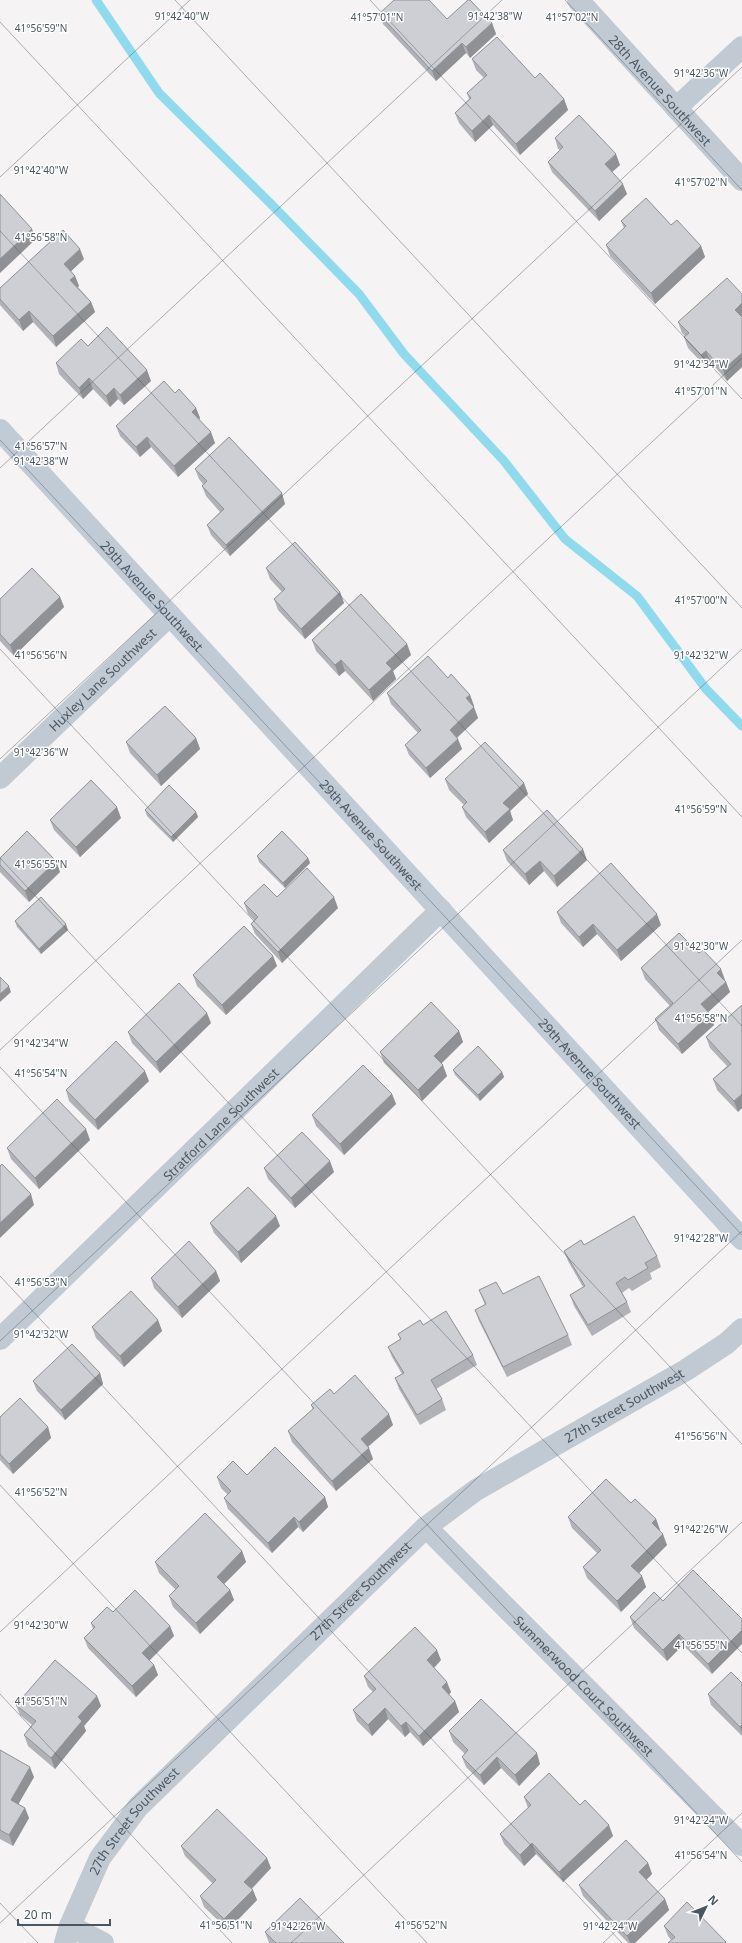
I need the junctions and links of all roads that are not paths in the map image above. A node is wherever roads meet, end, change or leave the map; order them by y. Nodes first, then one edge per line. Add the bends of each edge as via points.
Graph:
1 (578, 0) edge
2 (742, 47) edge
3 (676, 108) junction
4 (742, 180) edge
5 (0, 430) edge
6 (170, 615) junction
7 (0, 778) edge
8 (441, 910) junction
9 (742, 1239) edge
10 (742, 1329) edge
11 (0, 1339) edge
12 (426, 1527) junction
13 (742, 1845) edge
14 (68, 1935) edge
15 (103, 1943) edge

1 - 3 street, 28th Avenue Southwest
2 - 3 street
3 - 4 street, 28th Avenue Southwest
5 - 6 street, 29th Avenue Southwest
6 - 7 street, Huxley Lane Southwest
6 - 8 street, 29th Avenue Southwest
8 - 9 street, 29th Avenue Southwest
8 - 11 street, Stratford Lane Southwest
10 - 12 street, 27th Street Southwest via 727,1343 686,1370 476,1490
12 - 13 street, Summerwood Court Southwest
12 - 14 street, 27th Street Southwest via 138,1807 100,1858
14 - 15 street

